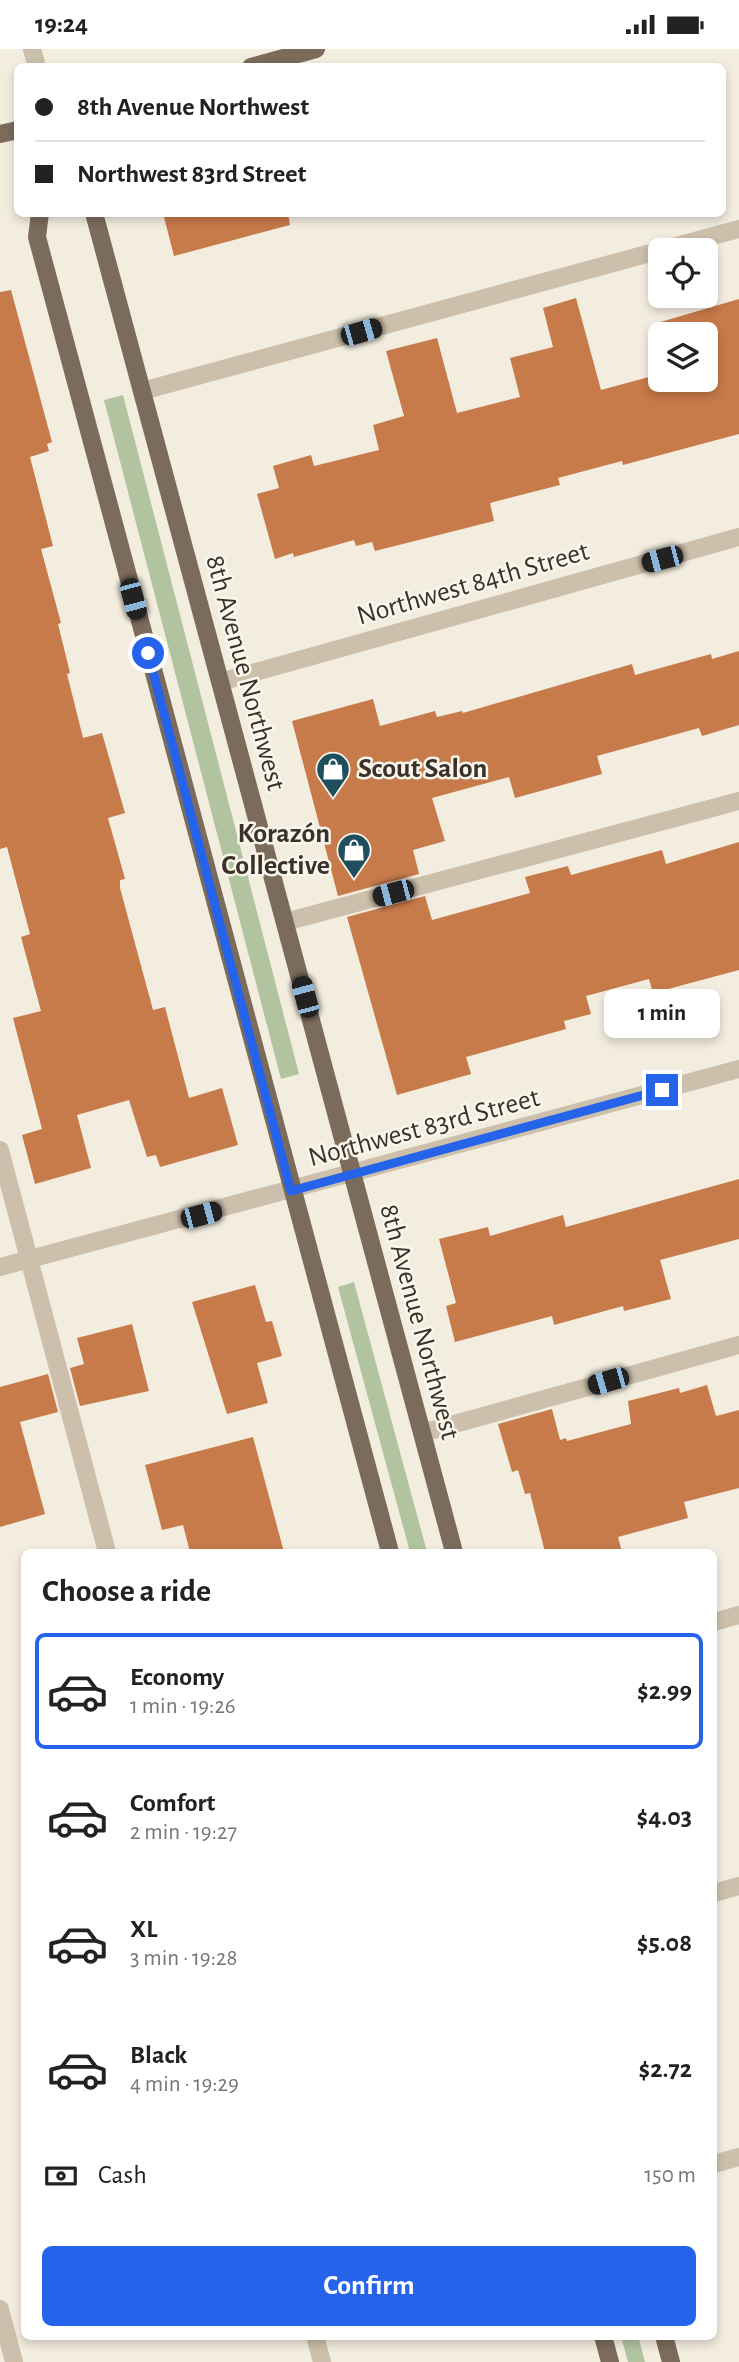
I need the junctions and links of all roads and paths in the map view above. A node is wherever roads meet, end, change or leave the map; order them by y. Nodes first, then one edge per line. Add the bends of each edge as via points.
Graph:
1 (316, 49) edge
2 (265, 63) edge
3 (40, 217) edge
4 (95, 217) edge
5 (739, 229) edge
6 (142, 391) junction
7 (739, 537) edge
8 (220, 682) junction
9 (739, 801) edge
10 (285, 922) junction
11 (739, 1069) edge
12 (0, 1150) edge
13 (352, 1174) junction
14 (291, 1191) junction
15 (30, 1259) junction
16 (0, 1268) edge
17 (739, 1345) edge
18 (422, 1433) junction
19 (106, 1549) edge
20 (389, 1549) edge
21 (453, 1549) edge
22 (739, 1615) edge
23 (717, 1621) edge
24 (739, 1886) edge
25 (717, 1892) edge
26 (739, 2157) edge
27 (717, 2163) edge
28 (0, 2309) edge
29 (316, 2340) edge
30 (604, 2340) edge
31 (665, 2340) edge
32 (14, 2362) edge
33 (322, 2362) edge
34 (610, 2362) edge
35 (671, 2362) edge

1 - 2 main road
3 - 14 main road via 37,237
4 - 6 main road, 8th Avenue Northwest
5 - 6 street
6 - 8 main road, 8th Avenue Northwest
7 - 8 street, Northwest 84th Street
8 - 10 main road, 8th Avenue Northwest
9 - 10 street
10 - 13 main road, 8th Avenue Northwest
11 - 13 street, Northwest 83rd Street
12 - 15 street
13 - 14 street, Northwest 83rd Street
13 - 18 main road, 8th Avenue Northwest
14 - 15 street, Northwest 83rd Street
14 - 20 main road
15 - 16 street, Northwest 83rd Street
15 - 19 street
17 - 18 street
18 - 21 main road, 8th Avenue Northwest
22 - 23 street
24 - 25 street
26 - 27 street
28 - 32 street
29 - 33 street
30 - 34 main road
31 - 35 main road

